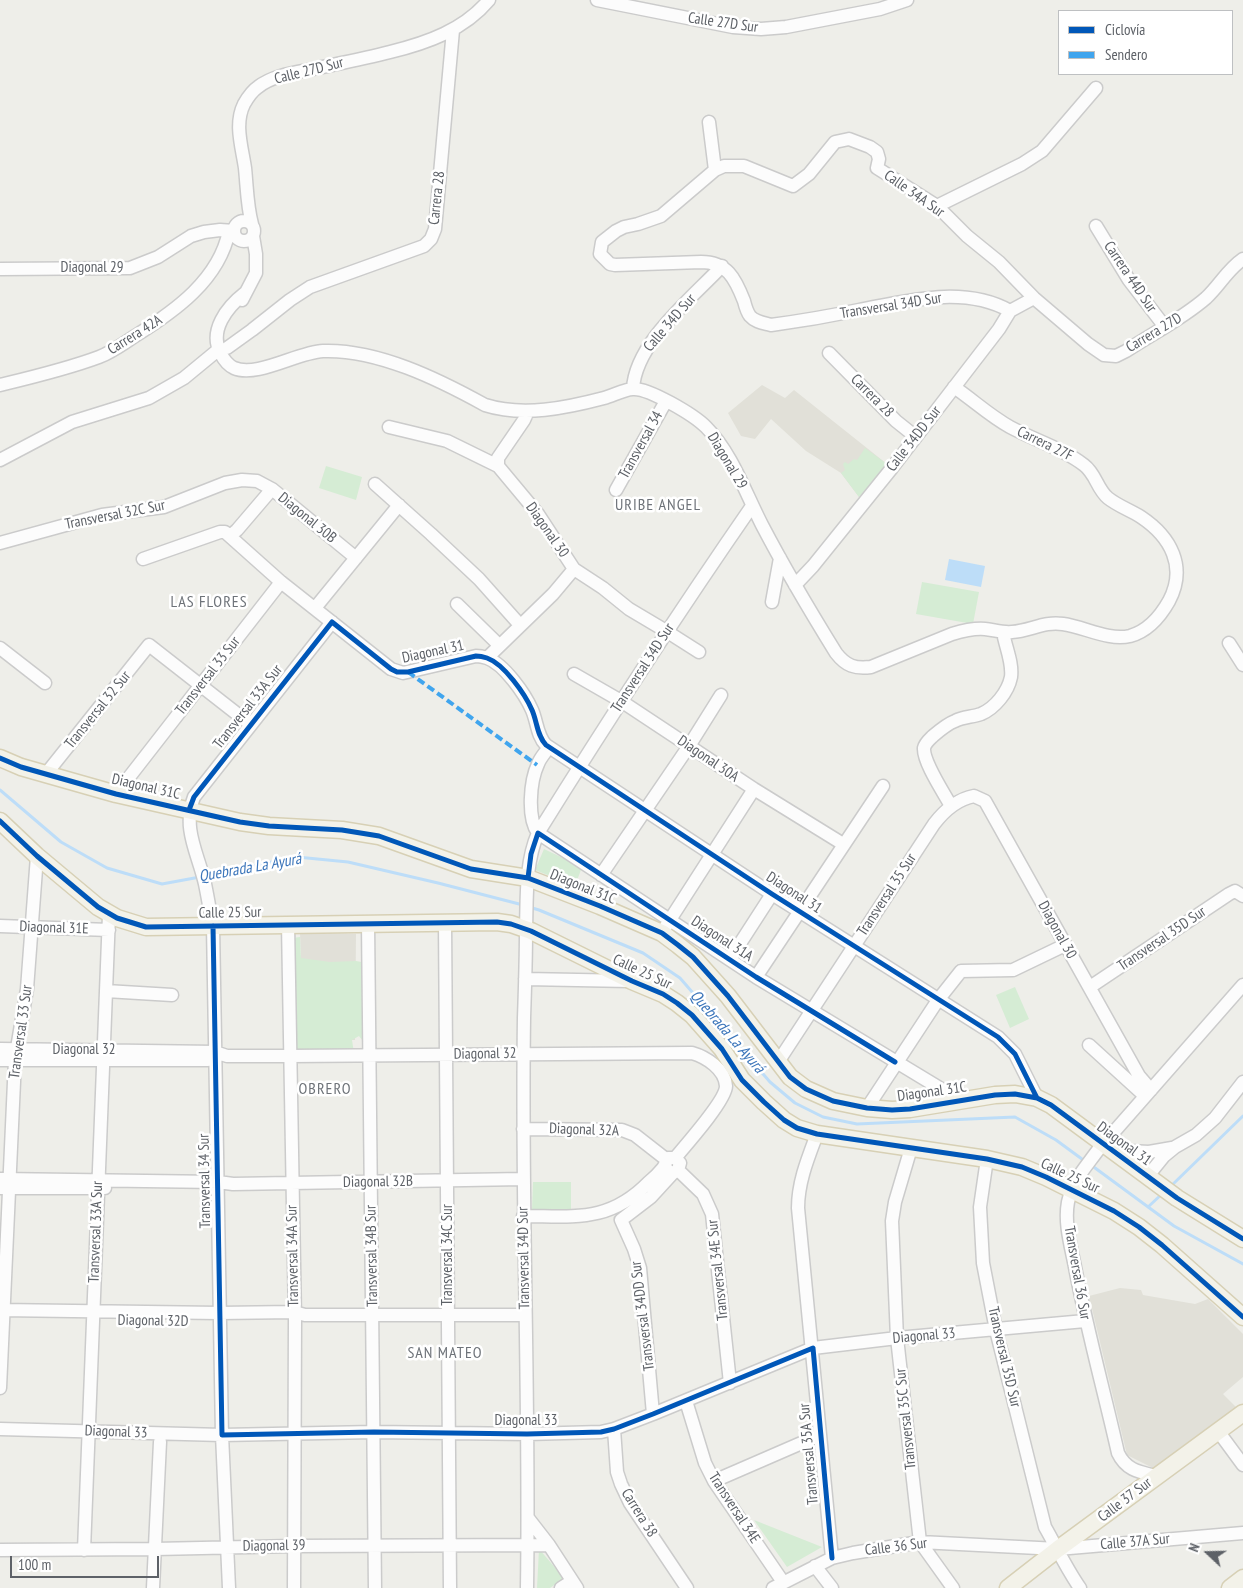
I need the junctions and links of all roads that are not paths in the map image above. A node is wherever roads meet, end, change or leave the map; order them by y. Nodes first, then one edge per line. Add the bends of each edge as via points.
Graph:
1 (489, 0) edge
2 (596, 0) edge
3 (907, 0) edge
4 (453, 30) junction
5 (1096, 88) dead end
6 (709, 122) dead end
7 (715, 170) junction
8 (937, 206) junction
9 (1096, 226) dead end
10 (243, 231) junction
11 (1243, 259) edge
12 (722, 266) junction
13 (0, 269) edge
14 (1034, 298) junction
15 (1010, 311) junction
16 (1165, 327) junction
17 (222, 349) junction
18 (829, 353) dead end
19 (0, 385) edge
20 (954, 387) junction
21 (633, 389) junction
22 (666, 401) junction
23 (528, 410) junction
24 (389, 427) dead end
25 (916, 437) junction
26 (0, 460) edge
27 (498, 466) junction
28 (257, 481) joint
29 (375, 484) dead end
30 (272, 488) junction
31 (616, 490) dead end
32 (399, 505) junction
33 (752, 506) junction
34 (230, 536) junction
35 (0, 543) edge
36 (1172, 548) joint
37 (356, 558) junction
38 (780, 558) junction
39 (142, 559) dead end
40 (574, 569) junction
41 (281, 582) junction
42 (795, 585) junction
43 (772, 602) dead end
44 (457, 604) dead end
45 (315, 608) junction
46 (332, 622) junction
47 (520, 625) junction
48 (666, 630) junction
49 (1003, 632) junction
50 (1229, 643) dead end
51 (499, 645) junction
52 (0, 648) edge
53 (699, 652) dead end
54 (487, 658) junction
55 (1243, 664) edge
56 (574, 674) dead end
57 (45, 683) dead end
58 (200, 686) junction
59 (721, 694) dead end
60 (621, 701) junction
61 (250, 724) junction
62 (689, 746) junction
63 (549, 748) junction
64 (0, 758) edge
65 (579, 767) junction
66 (46, 774) junction
67 (883, 786) dead end
68 (754, 790) junction
69 (116, 794) junction
70 (951, 806) junction
71 (646, 809) junction
72 (189, 810) junction
73 (0, 821) edge
74 (538, 833) junction
75 (844, 844) junction
76 (712, 855) junction
77 (37, 856) junction
78 (601, 875) junction
79 (527, 886) junction
80 (772, 894) junction
81 (1239, 894) edge
82 (799, 911) junction
83 (445, 922) junction
84 (288, 924) junction
85 (368, 924) junction
86 (0, 926) edge
87 (213, 926) junction
88 (109, 927) junction
89 (666, 927) junction
90 (526, 929) junction
91 (32, 931) junction
92 (0, 933) edge
93 (1065, 945) junction
94 (854, 946) junction
95 (730, 959) junction
96 (756, 977) junction
97 (525, 978) junction
98 (632, 981) junction
99 (1243, 985) edge
100 (1090, 987) junction
101 (106, 991) junction
102 (172, 995) dead end
103 (938, 1000) junction
104 (812, 1011) junction
105 (1089, 1045) dead end
106 (0, 1050) edge
107 (524, 1053) junction
108 (15, 1055) junction
109 (104, 1055) junction
110 (446, 1055) junction
111 (219, 1056) junction
112 (289, 1056) junction
113 (369, 1056) junction
114 (0, 1060) edge
115 (778, 1062) junction
116 (895, 1062) junction
117 (1136, 1080) junction
118 (1243, 1082) edge
119 (1148, 1093) junction
120 (1037, 1098) junction
121 (961, 1101) junction
122 (867, 1108) junction
123 (523, 1129) junction
124 (817, 1134) junction
125 (1107, 1147) junction
126 (1175, 1147) junction
127 (911, 1148) junction
128 (987, 1159) junction
129 (672, 1165) junction
130 (523, 1179) junction
131 (448, 1180) junction
132 (1153, 1181) junction
133 (371, 1182) junction
134 (4, 1183) edge
135 (292, 1183) junction
136 (1074, 1183) junction
137 (98, 1184) junction
138 (218, 1185) junction
139 (523, 1216) junction
140 (1243, 1240) edge
141 (1, 1315) edge
142 (373, 1315) junction
143 (449, 1315) junction
144 (525, 1315) junction
145 (93, 1316) junction
146 (298, 1316) junction
147 (1243, 1317) edge
148 (219, 1318) junction
149 (1085, 1321) junction
150 (996, 1330) junction
151 (897, 1338) junction
152 (813, 1348) junction
153 (730, 1383) junction
154 (0, 1388) edge
155 (686, 1401) junction
156 (1243, 1413) edge
157 (653, 1414) junction
158 (0, 1428) edge
159 (614, 1429) junction
160 (1218, 1431) junction
161 (374, 1432) junction
162 (296, 1433) junction
163 (450, 1433) junction
164 (527, 1434) junction
165 (88, 1435) junction
166 (820, 1435) junction
167 (0, 1437) edge
168 (222, 1439) junction
169 (160, 1442) junction
170 (1243, 1465) edge
171 (1156, 1476) junction
172 (714, 1481) junction
173 (528, 1518) junction
174 (1243, 1533) edge
175 (920, 1542) junction
176 (527, 1545) junction
177 (548, 1545) junction
178 (294, 1546) junction
179 (375, 1546) junction
180 (450, 1546) junction
181 (228, 1547) junction
182 (155, 1549) junction
183 (1058, 1549) junction
184 (0, 1550) edge
185 (84, 1550) junction
186 (832, 1558) junction
187 (816, 1566) junction
188 (1243, 1578) edge
189 (574, 1584) edge
190 (778, 1585) edge
191 (153, 1588) edge
192 (229, 1588) edge
193 (294, 1588) edge
194 (375, 1588) edge
195 (450, 1588) edge
196 (527, 1588) edge
197 (561, 1588) edge
198 (688, 1588) edge
199 (832, 1588) edge
200 (953, 1588) edge
201 (1008, 1588) edge
202 (1080, 1588) edge
203 (1230, 1588) edge

1 - 4 street via 468,21
2 - 3 street, Calle 27D Sur via 733,27 760,29 880,9
4 - 10 street, Calle 27D Sur via 389,53 284,75 259,86 249,95 240,118 247,207
4 - 17 street, Carrera 28 via 431,239 424,246 310,287
5 - 8 street via 1042,151
6 - 7 street
7 - 8 street, Calle 34A Sur via 724,166 744,166 793,186 809,174 835,142 849,139 877,152 877,168
7 - 12 street via 660,216 616,231 602,242 600,254 615,265 713,262
8 - 14 street, Calle 34A Sur
9 - 16 street, Carrera 44D Sur via 1129,280
10 - 13 street, Diagonal 29 via 204,232 191,236 158,257 130,268
10 - 17 street via 256,254 256,273 245,293 219,324 217,332
10 - 19 street, Carrera 42A via 181,305 159,321 101,356
11 - 16 street, Carrera 27D via 1232,266 1207,297
12 - 15 street, Transversal 34D Sur via 736,283 750,316 771,325 912,300 943,298 982,300
12 - 21 street, Calle 34D Sur via 646,348 634,376
14 - 15 street, Calle 34DD Sur
14 - 16 street, Carrera 27D via 1104,354 1116,356 1126,352
15 - 20 street, Calle 34DD Sur
17 - 23 street via 227,363 243,370 258,369 310,353 342,352 415,371 496,409
17 - 26 street, Carrera 28 via 184,378 149,398 72,422
18 - 25 street, Carrera 28
20 - 25 street, Calle 34DD Sur
20 - 36 street, Carrera 27F via 1000,422 1071,455 1087,466 1108,498 1152,526
21 - 22 street, Diagonal 29
21 - 23 street via 578,404
22 - 31 street, Transversal 34
22 - 33 street, Diagonal 29 via 706,427 722,447
23 - 27 street via 498,458
24 - 27 street, Diagonal 30 via 447,441
25 - 42 street, Calle 34DD Sur
27 - 40 street, Diagonal 30 via 538,514
28 - 30 street, Diagonal 30B
28 - 35 street, Transversal 32C Sur via 224,483 164,508 102,515
29 - 32 street
30 - 34 street
30 - 37 street, Diagonal 30B
32 - 37 street
32 - 47 street via 479,579
33 - 38 street, Diagonal 29
33 - 48 street, Transversal 34D Sur
34 - 39 street via 220,532
34 - 41 street, Diagonal 31
36 - 49 street, Diagonal 29 via 1176,570 1170,599 1156,619 1138,633 1117,637 1050,623 1017,632
37 - 45 street
38 - 42 street, Diagonal 29
38 - 43 street
40 - 47 street
40 - 48 street, Diagonal 30 via 629,610
41 - 45 street, Diagonal 31
41 - 58 street, Transversal 33 Sur
42 - 49 street, Diagonal 29 via 836,653 851,666 871,667 965,630
44 - 51 street
45 - 46 street, Diagonal 31
46 - 54 street, Diagonal 31 via 397,672 476,656
46 - 61 street, Transversal 33A Sur
47 - 51 street
48 - 53 street, Diagonal 30
48 - 60 street, Transversal 34D Sur
49 - 70 street via 1011,676 998,702 981,714 947,725 924,747 934,777
50 - 55 street
51 - 54 street
52 - 57 street
54 - 63 street, Diagonal 31 via 497,663 525,697 542,742
56 - 60 street, Diagonal 30A
58 - 61 street
58 - 66 street, Transversal 32 Sur via 150,645
58 - 69 street, Transversal 33 Sur
59 - 62 street
60 - 62 street, Diagonal 30A
60 - 65 street, Transversal 34D Sur
61 - 72 street, Transversal 33A Sur via 194,797
62 - 68 street, Diagonal 30A
62 - 71 street
63 - 65 street, Diagonal 31
63 - 74 street via 540,758 534,776 531,819
64 - 66 main road, Diagonal 31C
65 - 71 street, Diagonal 31
65 - 74 street, Transversal 34D Sur
66 - 69 main road, Diagonal 31C
67 - 75 street
68 - 75 street, Diagonal 30A
68 - 76 street
69 - 72 main road, Diagonal 31C
70 - 93 street, Diagonal 30 via 970,797 985,801
70 - 94 street, Transversal 35 Sur via 934,824
71 - 76 street, Diagonal 31
71 - 78 street
72 - 79 main road, Diagonal 31C via 240,822 379,836
72 - 87 street, Transversal 34 Sur via 191,836 205,882
73 - 77 main road, Calle 25 Sur
74 - 78 street, Diagonal 31A
74 - 79 street via 531,854
75 - 82 street
76 - 80 street, Diagonal 31
76 - 89 street
77 - 88 main road, Calle 25 Sur
77 - 91 street, Transversal 33 Sur
78 - 89 street, Diagonal 31A
79 - 89 main road, Diagonal 31C
79 - 90 street
80 - 82 street, Diagonal 31
80 - 95 street
81 - 100 street, Transversal 35D Sur
82 - 94 street, Diagonal 31
82 - 96 street
83 - 85 main road, Calle 25 Sur
83 - 90 main road, Calle 25 Sur via 497,922
83 - 110 street, Transversal 34C Sur
84 - 85 main road, Calle 25 Sur
84 - 87 main road, Calle 25 Sur
84 - 112 street, Transversal 34A Sur
85 - 113 street, Transversal 34B Sur
86 - 91 street, Diagonal 31E
87 - 88 main road, Calle 25 Sur via 146,927 130,923
87 - 111 street, Transversal 34 Sur
88 - 91 street, Diagonal 31E
88 - 101 street, Transversal 33A Sur
89 - 95 street, Diagonal 31A
89 - 115 main road, Diagonal 31C via 716,982
90 - 97 street, Transversal 34D Sur
90 - 98 main road, Calle 25 Sur
91 - 92 street, Diagonal 31E
91 - 108 street, Transversal 33 Sur via 27,988
93 - 100 street, Diagonal 30
93 - 103 street, Diagonal 31C via 1013,970 961,971
94 - 103 street, Diagonal 31
94 - 104 street, Transversal 35 Sur
95 - 96 street, Diagonal 31A
96 - 104 street, Diagonal 31A
97 - 98 street
97 - 107 street, Transversal 34D Sur
98 - 124 main road, Calle 25 Sur via 677,1003 722,1049 742,1080 764,1102 797,1128
99 - 119 street, Transversal 36 Sur
100 - 117 street, Diagonal 30
101 - 102 street
101 - 109 street, Transversal 33A Sur
103 - 116 street, Diagonal 31C
103 - 120 street, Diagonal 31 via 1006,1043
104 - 115 street, Transversal 35 Sur
104 - 116 street, Diagonal 31A
105 - 117 street
106 - 108 street, Diagonal 32
107 - 110 street, Diagonal 32
107 - 123 street, Transversal 34D Sur
107 - 129 street, Diagonal 32 via 692,1052 702,1056 720,1070 726,1086 722,1099
108 - 109 street, Diagonal 32
108 - 114 street, Diagonal 32
108 - 134 street, Transversal 33 Sur
109 - 111 street, Diagonal 32
109 - 137 street, Transversal 33A Sur
110 - 113 street, Diagonal 32
110 - 131 street, Transversal 34C Sur
111 - 112 street, Diagonal 32
111 - 138 street, Transversal 34 Sur
112 - 113 street, Diagonal 32
112 - 135 street, Transversal 34A Sur
113 - 133 street, Transversal 34B Sur
115 - 122 main road, Diagonal 31C via 806,1090 833,1101
116 - 121 street, Diagonal 31A
116 - 122 street, Diagonal 31C
117 - 119 street, Diagonal 30
118 - 126 street via 1215,1118 1196,1135
119 - 125 street, Transversal 36 Sur
120 - 121 main road, Diagonal 31C via 1015,1094
120 - 125 main road, Diagonal 31
121 - 122 main road, Diagonal 31C via 910,1109
123 - 129 street, Diagonal 32A via 622,1130 635,1135
123 - 130 street, Transversal 34D Sur
124 - 127 main road, Calle 25 Sur
124 - 152 street, Transversal 35A Sur via 798,1193
125 - 126 street via 1149,1152
125 - 132 main road, Diagonal 31
125 - 136 street, Transversal 36 Sur via 1091,1159
126 - 132 street via 1164,1156
127 - 128 main road, Calle 25 Sur
127 - 151 street, Transversal 35C Sur via 892,1221
128 - 136 main road, Calle 25 Sur
128 - 150 street, Transversal 35D Sur via 980,1207 981,1233
129 - 139 street via 631,1199 599,1214
129 - 153 street, Transversal 34E Sur via 703,1194 712,1214
129 - 157 street, Transversal 34DD Sur via 651,1197 622,1220 640,1268
130 - 131 street, Diagonal 32B
130 - 139 street, Transversal 34D Sur
131 - 133 street, Diagonal 32B
131 - 143 street, Transversal 34C Sur
132 - 140 main road, Diagonal 31
133 - 135 street, Diagonal 32B
133 - 142 street, Transversal 34B Sur
134 - 137 street, Diagonal 32B
134 - 141 street, Transversal 33 Sur
135 - 138 street, Diagonal 32B
135 - 146 street, Transversal 34A Sur
136 - 147 main road, Calle 25 Sur via 1162,1245
136 - 149 street, Transversal 36 Sur via 1068,1205 1068,1228
137 - 138 street, Diagonal 32B
137 - 145 street, Transversal 33A Sur
138 - 148 street, Transversal 34 Sur
139 - 144 street, Transversal 34D Sur
141 - 145 street, Diagonal 32D
141 - 154 street, Transversal 33 Sur
142 - 143 street, Diagonal 32D
142 - 146 street, Diagonal 32D
142 - 161 street, Transversal 34B Sur
143 - 144 street, Diagonal 32D
143 - 163 street, Transversal 34C Sur
144 - 164 street, Transversal 34D Sur
145 - 148 street, Diagonal 32D
145 - 165 street, Transversal 33A Sur
146 - 148 street, Diagonal 32D
146 - 162 street, Transversal 34A Sur
148 - 168 street, Transversal 34 Sur
149 - 150 street, Diagonal 33
149 - 171 street, Transversal 36 Sur via 1118,1453 1132,1470
150 - 151 street, Diagonal 33
150 - 183 street, Transversal 35D Sur via 1045,1527
151 - 152 street, Diagonal 33
151 - 175 street, Transversal 35C Sur
152 - 153 street, Diagonal 33
152 - 166 street, Transversal 35A Sur
153 - 155 street, Diagonal 33
155 - 157 street, Diagonal 33
155 - 172 street, Transversal 34E via 705,1463
156 - 160 main road, Calle 37 Sur
157 - 159 street, Diagonal 33
158 - 165 street, Diagonal 33
159 - 164 street, Diagonal 33
159 - 198 street, Carrera 38 via 620,1484
160 - 170 street
160 - 171 main road, Calle 37 Sur
161 - 162 street, Diagonal 33
161 - 163 street, Diagonal 33
161 - 179 street, Transversal 34B Sur
162 - 168 street, Diagonal 33
162 - 178 street, Transversal 34A Sur
163 - 164 street, Diagonal 33
163 - 180 street, Transversal 34C Sur
164 - 173 street, Transversal 34D Sur
165 - 167 street, Diagonal 33
165 - 168 street, Diagonal 33
165 - 169 street, Diagonal 33
165 - 185 street, Transversal 33A Sur
166 - 172 street
166 - 186 street, Transversal 35A Sur
168 - 169 street, Diagonal 33
168 - 181 street, Transversal 34 Sur
169 - 182 street
171 - 183 main road, Calle 37 Sur
172 - 190 street, Transversal 34E
173 - 176 street, Transversal 34D Sur
173 - 177 street
174 - 183 street, Calle 37A Sur
175 - 183 street, Calle 36 Sur
175 - 186 street, Calle 36 Sur
175 - 200 street
176 - 177 street, Diagonal 39
176 - 180 street, Diagonal 39
176 - 196 street, Transversal 34D Sur
177 - 189 street
178 - 179 street, Diagonal 39
178 - 181 street, Diagonal 39
178 - 193 street, Transversal 34A Sur
179 - 180 street, Diagonal 39
179 - 194 street, Transversal 34B Sur
180 - 195 street, Transversal 34C Sur
181 - 182 street, Diagonal 39
181 - 192 street, Transversal 34 Sur
182 - 185 street, Diagonal 39
182 - 191 street
183 - 201 main road, Calle 37 Sur
183 - 202 street, Transversal 35D Sur via 1064,1566
184 - 185 street, Diagonal 39
186 - 187 street, Calle 36 Sur
187 - 190 street, Calle 36 Sur
187 - 199 street
188 - 203 main road
189 - 197 street

